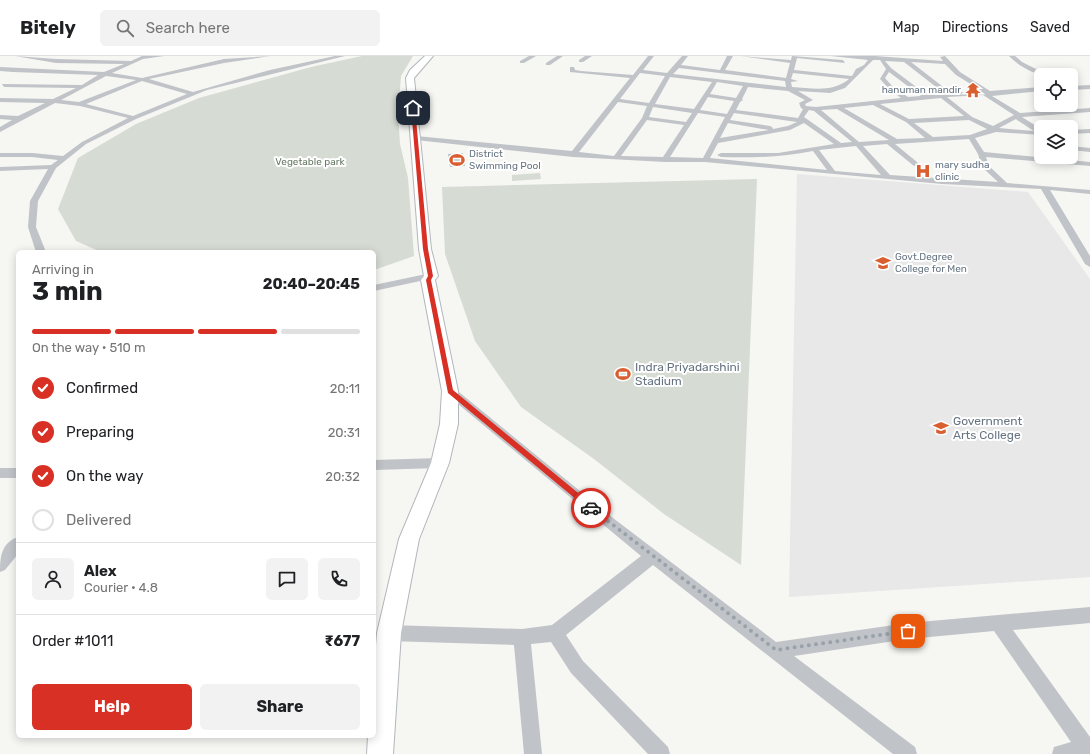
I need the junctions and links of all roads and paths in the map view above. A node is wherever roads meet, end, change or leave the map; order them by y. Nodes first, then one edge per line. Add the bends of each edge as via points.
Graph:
1 (18, 56) edge
2 (66, 56) edge
3 (160, 56) edge
4 (267, 56) edge
5 (342, 56) edge
6 (428, 56) edge
7 (533, 56) edge
8 (560, 56) edge
9 (589, 56) edge
10 (651, 56) edge
11 (685, 56) edge
12 (730, 56) edge
13 (743, 56) edge
14 (834, 56) edge
15 (943, 56) edge
16 (1012, 56) edge
17 (145, 57) edge
18 (760, 57) edge
19 (212, 58) dead end
20 (871, 58) junction
21 (794, 59) edge
22 (882, 60) junction
23 (56, 61) junction
24 (224, 61) junction
25 (581, 61) dead end
26 (906, 61) junction
27 (135, 62) junction
28 (522, 62) dead end
29 (50, 63) junction
30 (947, 63) junction
31 (548, 64) dead end
32 (678, 66) junction
33 (858, 67) junction
34 (572, 68) dead end
35 (843, 68) dead end
36 (0, 69) edge
37 (889, 69) junction
38 (1034, 70) edge
39 (638, 71) junction
40 (722, 71) junction
41 (790, 71) junction
42 (21, 72) junction
43 (30, 72) junction
44 (105, 74) junction
45 (668, 75) junction
46 (749, 75) junction
47 (8, 76) dead end
48 (634, 77) junction
49 (853, 78) junction
50 (143, 79) junction
51 (788, 80) junction
52 (715, 81) junction
53 (804, 82) dead end
54 (745, 84) junction
55 (812, 84) dead end
56 (2, 86) edge
57 (84, 86) junction
58 (1090, 86) edge
59 (1078, 87) edge
60 (843, 88) junction
61 (789, 89) junction
62 (1034, 90) edge
63 (192, 94) junction
64 (988, 94) junction
65 (706, 95) junction
66 (951, 96) junction
67 (926, 97) junction
68 (943, 97) junction
69 (0, 100) edge
70 (617, 100) junction
71 (740, 100) junction
72 (908, 100) junction
73 (55, 101) junction
74 (80, 104) junction
75 (876, 104) junction
76 (651, 106) junction
77 (837, 106) junction
78 (806, 109) junction
79 (816, 110) junction
80 (1090, 110) edge
81 (697, 112) junction
82 (1019, 115) junction
83 (729, 116) junction
84 (0, 117) edge
85 (19, 118) junction
86 (134, 118) junction
87 (646, 118) junction
88 (970, 118) junction
89 (801, 120) junction
90 (908, 121) junction
91 (865, 123) junction
92 (688, 124) junction
93 (843, 124) junction
94 (1034, 128) edge
95 (993, 129) junction
96 (0, 130) edge
97 (779, 130) junction
98 (1090, 130) edge
99 (1034, 132) edge
100 (1078, 132) edge
101 (1078, 134) edge
102 (971, 137) junction
103 (416, 138) junction
104 (1086, 138) dead end
105 (931, 139) junction
106 (717, 141) junction
107 (893, 142) junction
108 (840, 144) junction
109 (858, 144) junction
110 (814, 148) junction
111 (1078, 149) edge
112 (1090, 150) edge
113 (982, 154) junction
114 (0, 155) edge
115 (573, 155) junction
116 (707, 157) junction
117 (62, 158) junction
118 (616, 158) junction
119 (665, 160) junction
120 (914, 164) dead end
121 (1080, 164) junction
122 (1090, 164) edge
123 (53, 167) junction
124 (0, 169) edge
125 (1090, 170) edge
126 (833, 173) junction
127 (887, 177) junction
128 (1005, 185) junction
129 (1044, 187) junction
130 (1090, 192) edge
131 (40, 250) edge
132 (1090, 264) edge
133 (431, 276) junction
134 (376, 288) edge
135 (450, 391) junction
136 (440, 462) junction
137 (376, 464) edge
138 (0, 473) edge
139 (16, 473) edge
140 (16, 545) edge
141 (653, 556) junction
142 (0, 565) edge
143 (1090, 615) edge
144 (998, 623) junction
145 (389, 633) junction
146 (555, 633) junction
147 (522, 637) junction
148 (776, 650) junction
149 (1089, 749) edge
150 (380, 754) edge
151 (533, 754) edge
152 (660, 754) edge
153 (908, 754) edge
154 (1061, 754) edge

1 - 23 street
2 - 23 street
3 - 17 street
4 - 24 street
5 - 63 street via 272,71
6 - 103 main road via 415,68 410,78
7 - 28 street
8 - 31 street
9 - 25 street
10 - 39 street
11 - 32 street
12 - 40 street
13 - 18 street
14 - 20 street
15 - 30 street
16 - 38 street
17 - 27 street
18 - 21 street
18 - 46 street
19 - 24 street
20 - 22 street
20 - 33 street via 866,66
21 - 33 street
21 - 35 street
21 - 41 street
22 - 26 street
22 - 37 street
23 - 27 street
23 - 29 street
24 - 50 street
26 - 30 street
26 - 66 street
27 - 44 street
29 - 42 street
29 - 43 street
30 - 64 street
32 - 40 street
32 - 45 street
33 - 49 street via 857,75
34 - 48 street via 572,71 581,73
36 - 42 street
37 - 67 street
37 - 72 street via 882,78
39 - 45 street
39 - 48 street
40 - 46 street
41 - 49 street
41 - 51 street
42 - 43 street
42 - 47 street
43 - 44 street
43 - 56 street
44 - 50 street
44 - 57 street
45 - 52 street
45 - 76 street
46 - 51 street
46 - 54 street
48 - 70 street
49 - 60 street
50 - 63 street
50 - 74 street
51 - 53 street
51 - 61 street
52 - 54 street
52 - 65 street
54 - 61 street
54 - 71 street
55 - 60 street
56 - 57 street
57 - 73 street
58 - 59 street
60 - 61 street
61 - 78 street via 810,100 802,103
62 - 64 street
63 - 86 street
64 - 66 street
64 - 82 street
65 - 71 street
65 - 81 street
66 - 68 street
67 - 68 street
67 - 72 street
68 - 88 street
69 - 73 street
70 - 76 street
70 - 115 street
71 - 83 street
72 - 75 street
73 - 74 street
73 - 85 street
74 - 86 street
75 - 77 street
75 - 90 street
76 - 81 street
76 - 87 street
77 - 79 street
77 - 91 street
78 - 79 street
78 - 89 street
79 - 93 street
80 - 82 street
81 - 83 street
81 - 92 street
82 - 94 street via 1019,120
82 - 95 street
83 - 89 street
83 - 97 street
83 - 106 street
84 - 85 street
85 - 96 street
86 - 117 street via 102,132
87 - 92 street
87 - 118 street
88 - 90 street
88 - 95 street
89 - 97 street via 801,123
89 - 108 street
90 - 105 street
91 - 93 street
91 - 107 street
92 - 119 street
93 - 109 street
95 - 102 street
97 - 106 street
98 - 100 street
99 - 102 street via 996,130
101 - 104 street
102 - 105 street
102 - 113 street
103 - 115 street
103 - 133 main road via 425,249
105 - 107 street
106 - 116 street
107 - 109 street
107 - 120 street via 889,142
108 - 109 street
108 - 110 street
109 - 127 street
110 - 116 street via 758,156
110 - 126 street
111 - 112 street
113 - 121 street
113 - 128 street via 986,167
114 - 117 street
115 - 118 street
116 - 119 street
116 - 126 street
117 - 123 street
118 - 119 street
121 - 122 street
121 - 125 street
123 - 124 street
123 - 131 street via 34,201 32,227
126 - 127 street
127 - 128 street
128 - 129 street
129 - 130 street
129 - 132 street
133 - 134 street
133 - 135 main road via 428,280
135 - 136 main road via 449,424
135 - 141 street
136 - 137 street
136 - 145 main road via 409,539
138 - 139 street
140 - 142 street
141 - 146 street
141 - 148 street
143 - 144 street
144 - 148 street via 908,631
144 - 149 street
145 - 147 street
145 - 150 main road
146 - 147 street
146 - 152 street via 577,667
147 - 151 street
148 - 153 street
149 - 154 street

